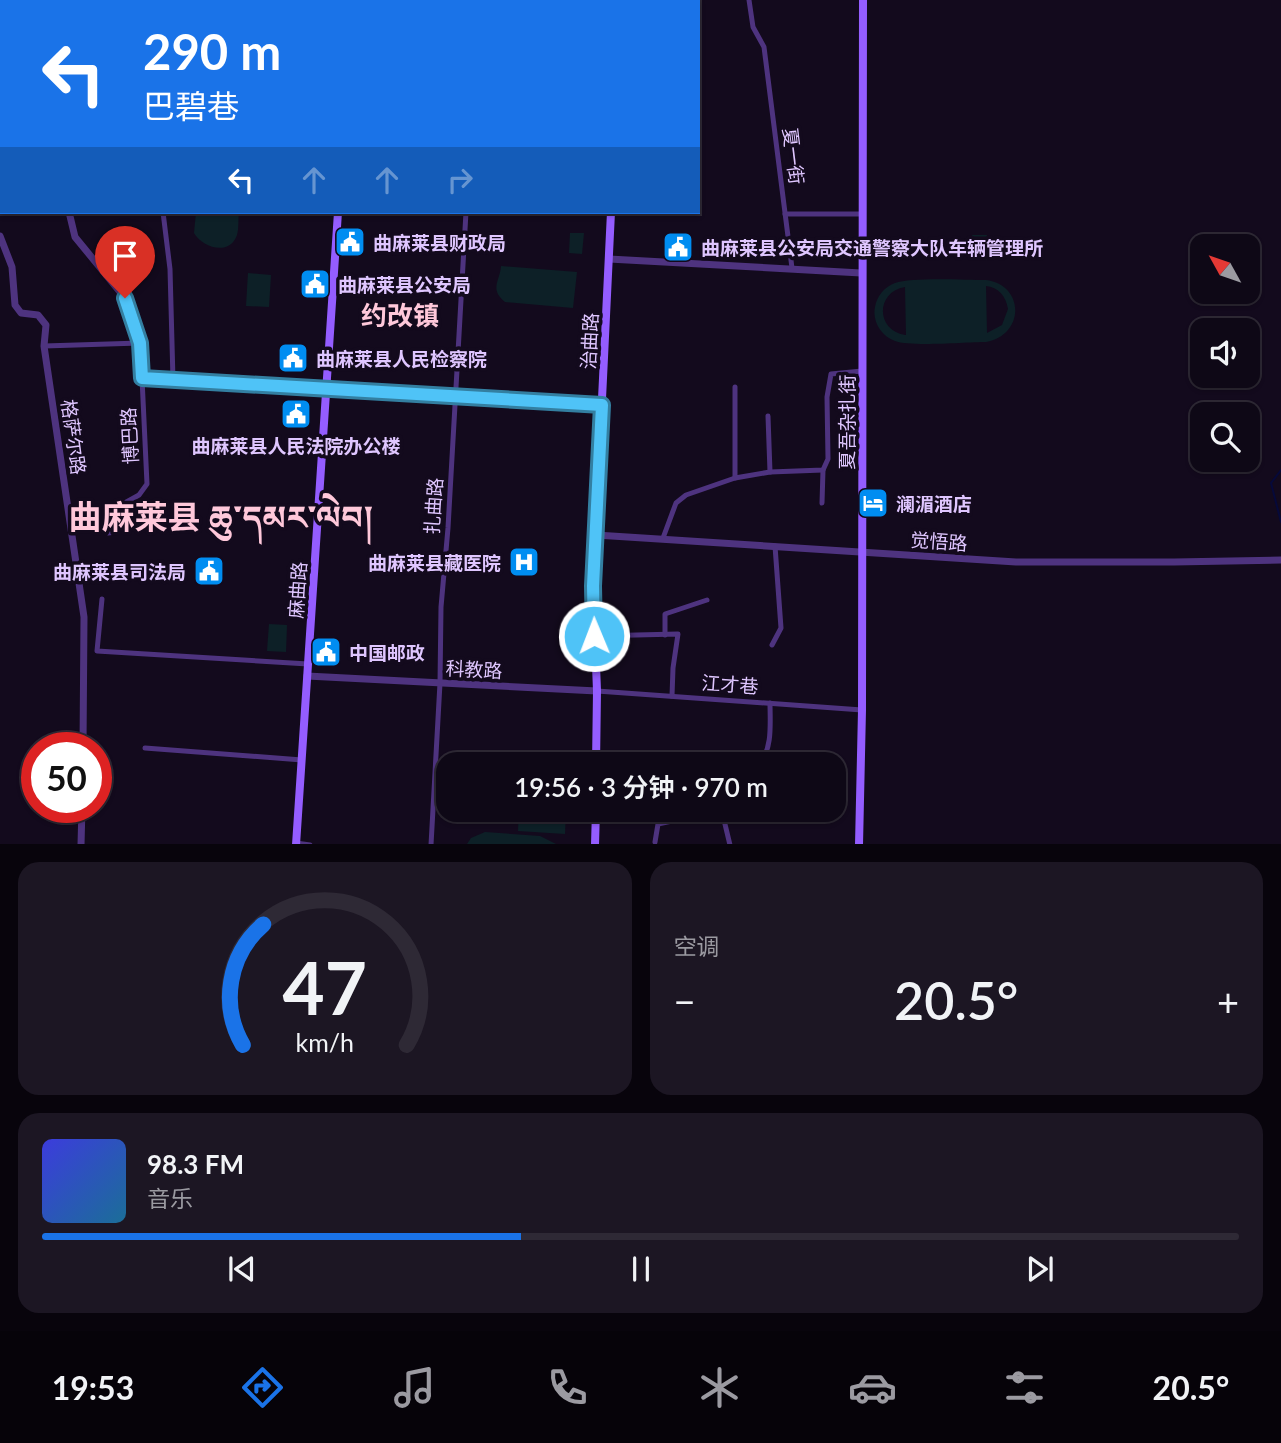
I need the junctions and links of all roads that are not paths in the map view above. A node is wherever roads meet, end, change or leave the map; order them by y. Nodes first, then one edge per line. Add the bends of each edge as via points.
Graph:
1 (749, 0) edge
2 (863, 0) edge
3 (69, 214) edge
4 (163, 214) edge
5 (338, 214) edge
6 (466, 214) edge
7 (611, 214) edge
8 (785, 214) junction
9 (862, 214) junction
10 (0, 236) edge
11 (609, 259) junction
12 (792, 268) junction
13 (861, 273) junction
14 (140, 343) junction
15 (44, 346) junction
16 (862, 370) junction
17 (142, 378) junction
18 (173, 380) junction
19 (735, 387) dead end
20 (327, 389) junction
21 (456, 396) junction
22 (602, 405) junction
23 (768, 416) dead end
24 (823, 470) junction
25 (770, 472) junction
26 (735, 478) junction
27 (822, 503) dead end
28 (108, 533) dead end
29 (596, 535) junction
30 (663, 538) junction
31 (775, 546) junction
32 (862, 552) junction
33 (1281, 560) edge
34 (102, 599) dead end
35 (707, 600) dead end
36 (665, 635) junction
37 (594, 636) junction
38 (772, 645) dead end
39 (308, 664) junction
40 (307, 676) junction
41 (440, 683) junction
42 (597, 691) junction
43 (672, 696) junction
44 (770, 703) junction
45 (862, 710) junction
46 (83, 732) edge
47 (145, 748) dead end
48 (596, 752) edge
49 (766, 752) edge
50 (302, 760) junction
51 (596, 822) edge
52 (667, 822) edge
53 (724, 822) edge
54 (82, 823) edge
55 (655, 842) dead end
56 (81, 844) edge
57 (296, 844) edge
58 (431, 844) edge
59 (595, 844) edge
60 (730, 844) edge
61 (859, 844) edge

1 - 8 street, 夏一街 via 753,27 764,47
2 - 9 main road, 夏吾杂扎街
3 - 14 street, 博巴路 via 75,237 125,298
4 - 18 street via 170,269
5 - 20 main road, 麻曲路
6 - 21 street, 扎曲路
7 - 11 main road, 治曲路
8 - 9 street
8 - 12 street, 夏一街
9 - 13 main road, 夏吾杂扎街
10 - 15 street, 格萨尔路 via 12,267 15,305 46,325
11 - 12 street
11 - 22 main road, 治曲路
12 - 13 street
13 - 16 main road, 夏吾杂扎街
14 - 15 street
14 - 17 street, 博巴路
15 - 46 street, 格萨尔路 via 84,617
16 - 24 street via 831,374 828,459
16 - 32 main road, 夏吾杂扎街
17 - 18 street
17 - 28 street, 博巴路 via 147,484 139,495 121,505 115,532
18 - 20 street
19 - 26 street
20 - 21 street
20 - 39 main road, 麻曲路
21 - 22 street
21 - 41 street, 扎曲路
22 - 29 main road, 治曲路
23 - 25 street
24 - 25 street
24 - 27 street
25 - 26 street
26 - 30 street via 676,503
29 - 30 street, 觉悟路
29 - 37 main road, 治曲路
30 - 31 street, 觉悟路
31 - 32 street, 觉悟路
31 - 38 street via 781,628
32 - 33 street, 觉悟路 via 1016,562
32 - 45 main road, 夏吾杂扎街
34 - 39 street via 97,651
35 - 36 street via 665,614
36 - 37 street
36 - 43 street via 678,634
37 - 42 main road, 治曲路
39 - 40 main road, 麻曲路
40 - 41 street, 科教路
40 - 50 main road, 麻曲路
41 - 42 street, 科教路
41 - 58 street, 扎曲路
42 - 43 street, 江才巷
42 - 48 main road, 治曲路
43 - 44 street, 江才巷
44 - 45 street, 江才巷
44 - 49 street
45 - 61 main road, 夏吾杂扎街
47 - 50 street
50 - 57 main road, 麻曲路
51 - 59 main road
52 - 55 street via 658,824
53 - 60 street
54 - 56 street

